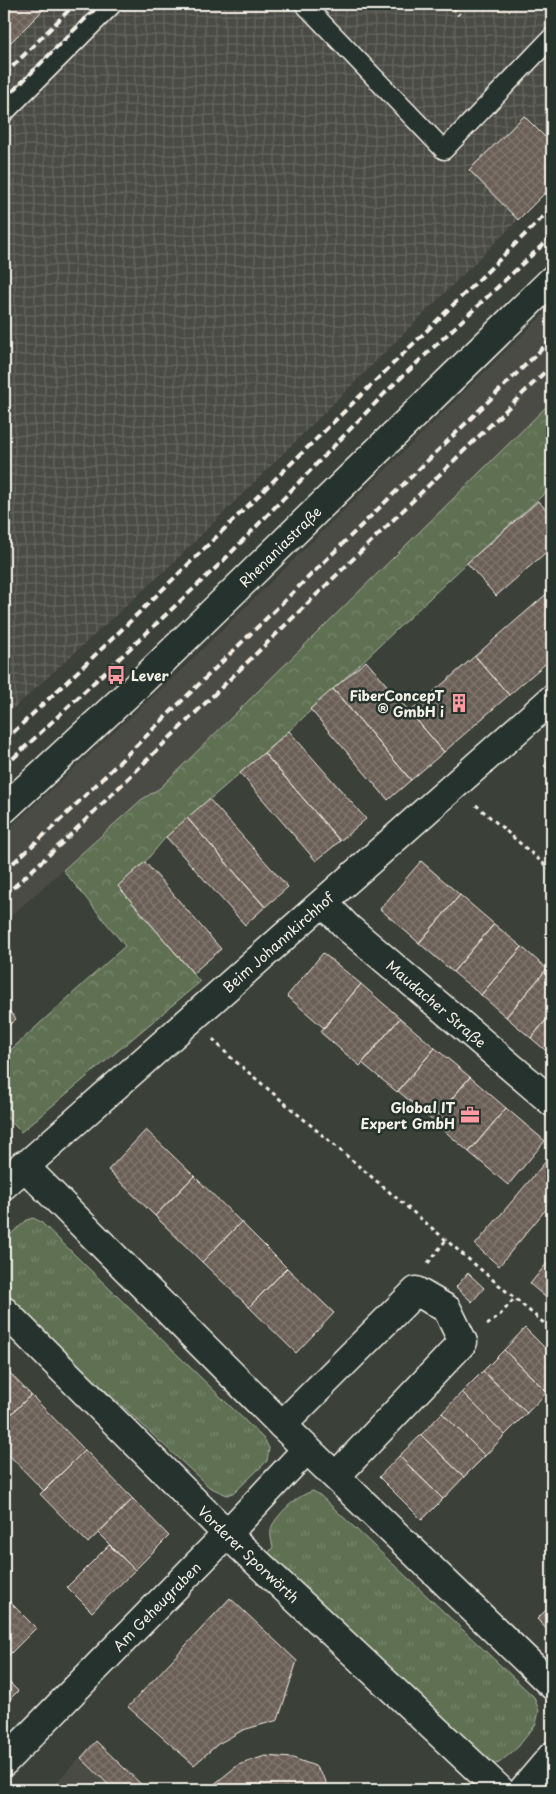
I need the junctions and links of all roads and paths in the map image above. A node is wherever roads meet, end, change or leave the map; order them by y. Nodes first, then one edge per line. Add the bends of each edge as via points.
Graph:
1 (113, 4) edge
2 (304, 4) edge
3 (552, 37) edge
4 (4, 113) edge
5 (552, 280) edge
6 (552, 699) edge
7 (454, 787) junction
8 (4, 809) edge
9 (552, 871) edge
10 (324, 904) junction
11 (228, 1055) dead end
12 (552, 1102) edge
13 (24, 1166) junction
14 (4, 1185) edge
15 (446, 1240) junction
16 (429, 1258) dead end
17 (515, 1298) junction
18 (4, 1311) edge
19 (498, 1317) dead end
20 (552, 1330) edge
21 (282, 1425) junction
22 (307, 1449) junction
23 (336, 1476) junction
24 (228, 1534) junction
25 (552, 1686) edge
26 (552, 1756) edge
27 (4, 1762) edge
28 (500, 1790) edge
29 (523, 1790) edge

1 - 4 lane
2 - 3 lane via 444,150
5 - 8 street, Rhenaniastraße via 141,682
6 - 7 street, Beim Johannkirchhof
7 - 9 path
7 - 10 street, Beim Johannkirchhof
10 - 12 street, Maudacher Straße
10 - 13 street, Beim Johannkirchhof
11 - 15 path
13 - 14 street, Beim Johannkirchhof
13 - 21 street
15 - 16 path
15 - 17 path
17 - 19 path
17 - 20 path
18 - 24 street, Vorderer Sporwörth
21 - 22 street
21 - 23 street via 416,1292 447,1309 463,1342
22 - 23 street
22 - 24 street, Am Geheugraben
23 - 25 street
24 - 27 street, Am Geheugraben
24 - 28 street, Vorderer Sporwörth
26 - 29 street

